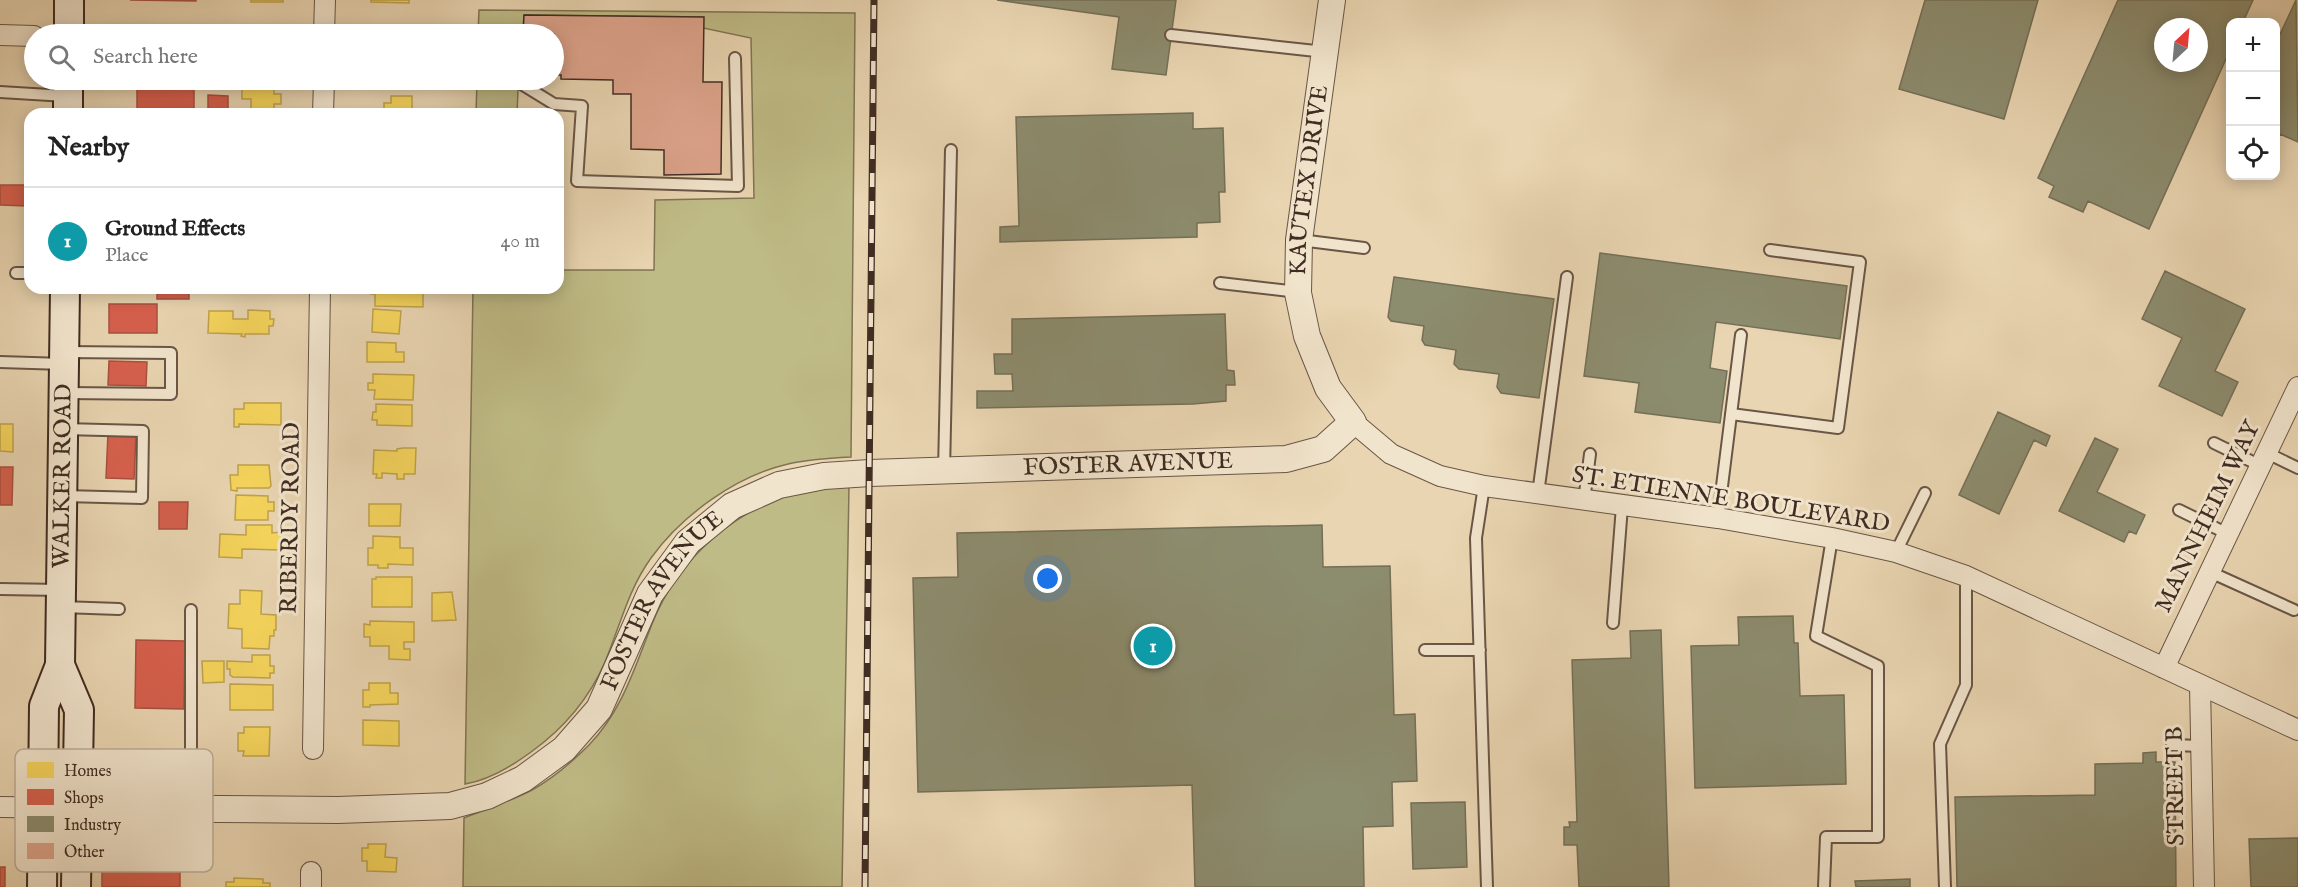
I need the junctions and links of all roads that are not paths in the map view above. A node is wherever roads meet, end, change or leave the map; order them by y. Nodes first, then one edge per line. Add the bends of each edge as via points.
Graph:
1 (69, 0) edge
2 (325, 0) edge
3 (1332, 0) edge
4 (69, 24) edge
5 (324, 24) edge
6 (0, 35) edge
7 (1171, 35) dead end
8 (24, 36) edge
9 (1325, 52) junction
10 (735, 58) dead end
11 (324, 90) edge
12 (531, 90) edge
13 (0, 92) edge
14 (68, 97) edge
15 (323, 108) edge
16 (951, 150) dead end
17 (1299, 240) junction
18 (1365, 248) dead end
19 (1770, 250) dead end
20 (16, 273) dead end
21 (24, 273) edge
22 (1567, 277) dead end
23 (1220, 283) dead end
24 (1298, 292) junction
25 (65, 294) edge
26 (320, 294) edge
27 (1741, 335) dead end
28 (64, 358) junction
29 (0, 362) edge
30 (2298, 389) edge
31 (63, 393) junction
32 (1731, 414) junction
33 (1353, 422) junction
34 (63, 429) junction
35 (2214, 443) dead end
36 (1590, 454) dead end
37 (2264, 459) junction
38 (2298, 468) edge
39 (944, 471) junction
40 (1484, 486) junction
41 (1925, 493) dead end
42 (1538, 494) junction
43 (62, 496) junction
44 (1584, 501) junction
45 (1622, 506) junction
46 (2179, 510) dead end
47 (1719, 518) junction
48 (2228, 534) junction
49 (1832, 538) junction
50 (1896, 552) junction
51 (2210, 572) junction
52 (1966, 576) junction
53 (0, 589) edge
54 (61, 598) junction
55 (119, 609) dead end
56 (191, 610) dead end
57 (2294, 610) dead end
58 (1613, 623) dead end
59 (1425, 650) dead end
60 (1480, 650) junction
61 (60, 665) junction
62 (2164, 668) junction
63 (2200, 685) junction
64 (2298, 730) edge
65 (2172, 745) dead end
66 (2201, 746) junction
67 (44, 749) edge
68 (79, 749) edge
69 (191, 749) edge
70 (313, 749) dead end
71 (0, 807) edge
72 (15, 807) edge
73 (213, 809) edge
74 (42, 872) edge
75 (77, 872) edge
76 (42, 887) edge
77 (76, 887) edge
78 (1487, 887) edge
79 (1824, 887) edge
80 (1945, 887) edge
81 (2204, 887) edge

1 - 4 main road
2 - 5 street
3 - 9 street, KAUTEX DRIVE
6 - 8 street
7 - 9 lane
9 - 17 street, KAUTEX DRIVE
10 - 12 lane via 738,186 577,181 582,106 554,104
11 - 15 street
13 - 14 lane
16 - 39 lane
17 - 18 lane
17 - 24 street, KAUTEX DRIVE
19 - 32 lane via 1860,262 1838,428
20 - 21 lane
22 - 42 lane
23 - 24 lane
24 - 33 street, KAUTEX DRIVE via 1307,336 1328,388
25 - 28 main road, WALKER ROAD
26 - 70 street, RIBERDY ROAD
27 - 32 lane
28 - 29 lane
28 - 31 main road, WALKER ROAD
28 - 31 lane via 171,353 171,394
30 - 37 street, MANNHEIM WAY
31 - 34 main road, WALKER ROAD
32 - 47 lane
33 - 39 street, FOSTER AVENUE via 1323,449 1286,459
33 - 40 street, ST. ETIENNE BOULEVARD via 1391,454 1440,476
34 - 43 main road, WALKER ROAD
34 - 43 lane via 143,431 143,440 142,498
35 - 37 lane
36 - 44 lane
37 - 38 lane
37 - 48 street, MANNHEIM WAY
39 - 73 street, FOSTER AVENUE via 824,476 779,485 732,506 688,542 650,594 599,709 564,749 523,779 488,796 450,806
40 - 42 street, ST. ETIENNE BOULEVARD
40 - 60 lane via 1476,538
41 - 50 lane
42 - 44 street, ST. ETIENNE BOULEVARD
43 - 54 main road, WALKER ROAD
44 - 45 street, ST. ETIENNE BOULEVARD
45 - 47 street, ST. ETIENNE BOULEVARD
45 - 58 lane
46 - 48 lane
47 - 49 street, ST. ETIENNE BOULEVARD
48 - 51 street, MANNHEIM WAY
49 - 50 street, ST. ETIENNE BOULEVARD
49 - 79 lane via 1816,636 1878,666 1878,837 1826,837
50 - 52 street, ST. ETIENNE BOULEVARD
51 - 57 lane
51 - 62 street, MANNHEIM WAY
52 - 62 street, ST. ETIENNE BOULEVARD
52 - 80 lane via 1966,685 1940,744
53 - 54 lane
54 - 55 lane
54 - 61 main road, WALKER ROAD
56 - 69 lane
59 - 60 lane
60 - 78 lane
61 - 67 main road, WALKER ROAD via 44,706
61 - 68 main road, WALKER ROAD via 79,710
62 - 63 street, ST. ETIENNE BOULEVARD
63 - 64 street, ST. ETIENNE BOULEVARD
63 - 66 street, STREET B
65 - 66 lane
66 - 81 street, STREET B
71 - 72 street, FOSTER AVENUE
74 - 76 main road, WALKER ROAD
75 - 77 main road, WALKER ROAD

